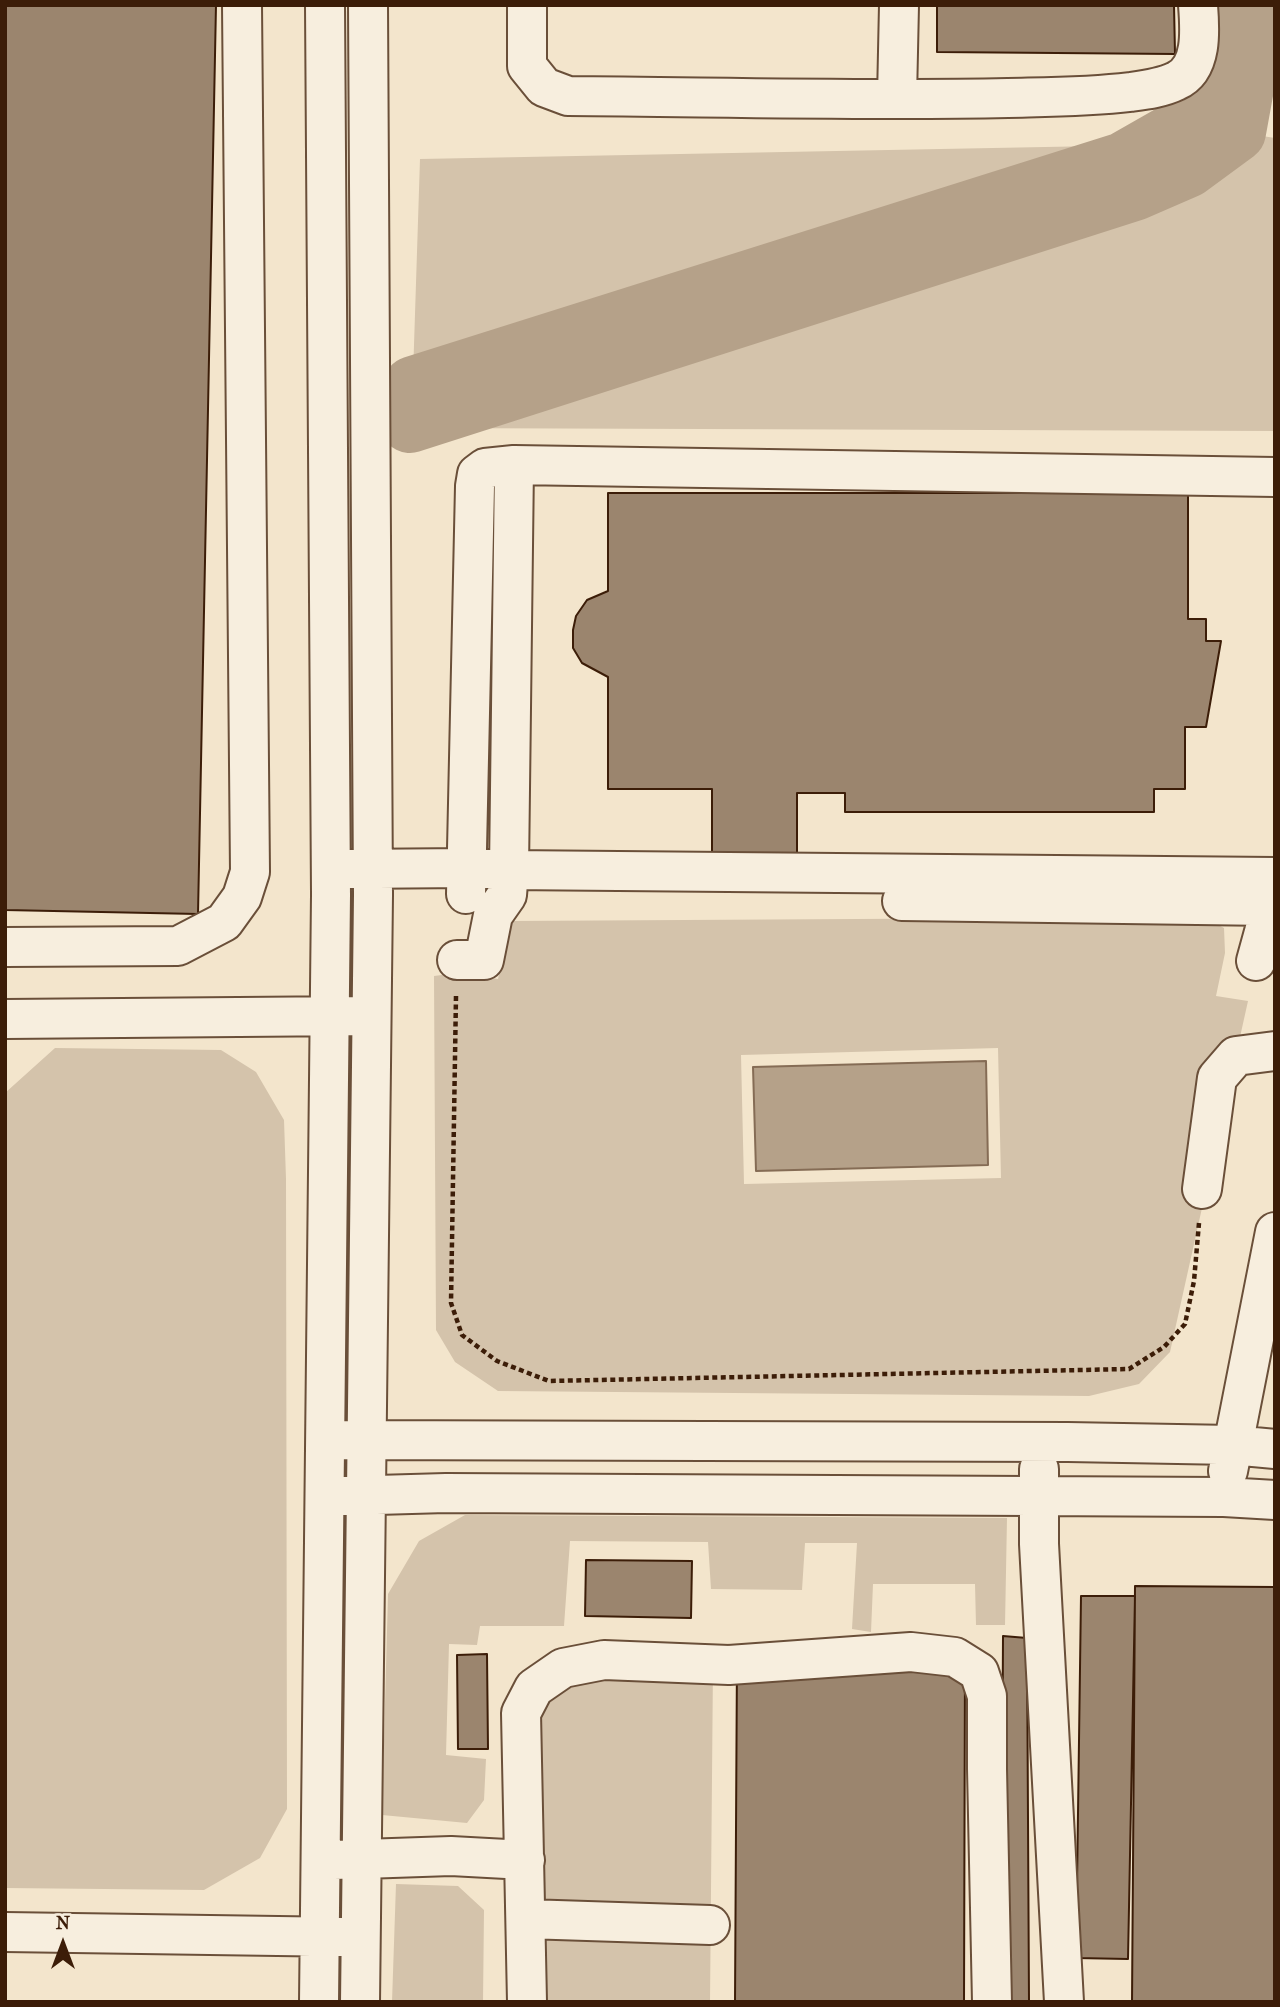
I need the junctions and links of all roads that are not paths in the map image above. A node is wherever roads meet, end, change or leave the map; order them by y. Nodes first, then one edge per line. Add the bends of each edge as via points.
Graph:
1 (242, 5) edge
2 (325, 5) edge
3 (368, 5) edge
4 (527, 5) edge
5 (899, 5) edge
6 (1198, 5) edge
7 (897, 98) junction
8 (514, 466) junction
9 (1275, 477) edge
10 (467, 881) junction
11 (331, 882) junction
12 (373, 882) junction
13 (508, 883) junction
14 (1274, 892) edge
15 (5, 947) edge
16 (457, 960) road end
17 (1256, 961) dead end
18 (330, 1016) junction
19 (372, 1016) junction
20 (5, 1019) edge
21 (1275, 1051) edge
22 (1202, 1189) road end
23 (1275, 1231) edge
24 (325, 1440) junction
25 (367, 1440) junction
26 (1040, 1442) junction
27 (1232, 1445) junction
28 (1275, 1449) edge
29 (324, 1496) junction
30 (366, 1496) junction
31 (1040, 1496) junction
32 (1224, 1497) junction
33 (1275, 1500) edge
34 (361, 1860) junction
35 (524, 1860) junction
36 (321, 1861) junction
37 (526, 1919) junction
38 (710, 1925) dead end
39 (5, 1932) edge
40 (319, 1937) junction
41 (361, 1937) junction
42 (319, 2002) edge
43 (360, 2002) edge
44 (527, 2002) edge
45 (992, 2002) edge
46 (1064, 2002) edge

1 - 15 street via 250,872 242,898 225,922 178,946
2 - 11 street
3 - 12 street
4 - 7 street via 527,66 544,87 568,96
5 - 7 street
6 - 7 street via 1197,50 1191,69 1177,81 1093,97
8 - 9 street
8 - 10 street via 485,468 477,474 475,486
8 - 13 street
10 - 12 street
10 - 13 street
11 - 12 street
11 - 18 street
12 - 19 street
13 - 14 street
13 - 16 street via 492,915 484,960
14 - 17 street
18 - 19 street
18 - 20 street
18 - 24 street
19 - 25 street
21 - 22 street via 1236,1056 1217,1078
23 - 27 street
24 - 25 street
24 - 29 street
25 - 26 street
25 - 30 street
26 - 27 street
26 - 31 street
27 - 28 street
27 - 32 street
29 - 30 street
29 - 36 street
30 - 31 street
30 - 34 street
31 - 32 street
31 - 46 street
32 - 33 street
34 - 35 street via 451,1856
34 - 36 street
34 - 41 street
35 - 37 street
35 - 45 street via 521,1713 534,1688 563,1668 604,1660 729,1665 911,1652 955,1657 979,1672 987,1696
36 - 40 street
37 - 38 street
37 - 44 street
39 - 40 street
40 - 41 street
40 - 42 street
41 - 43 street

